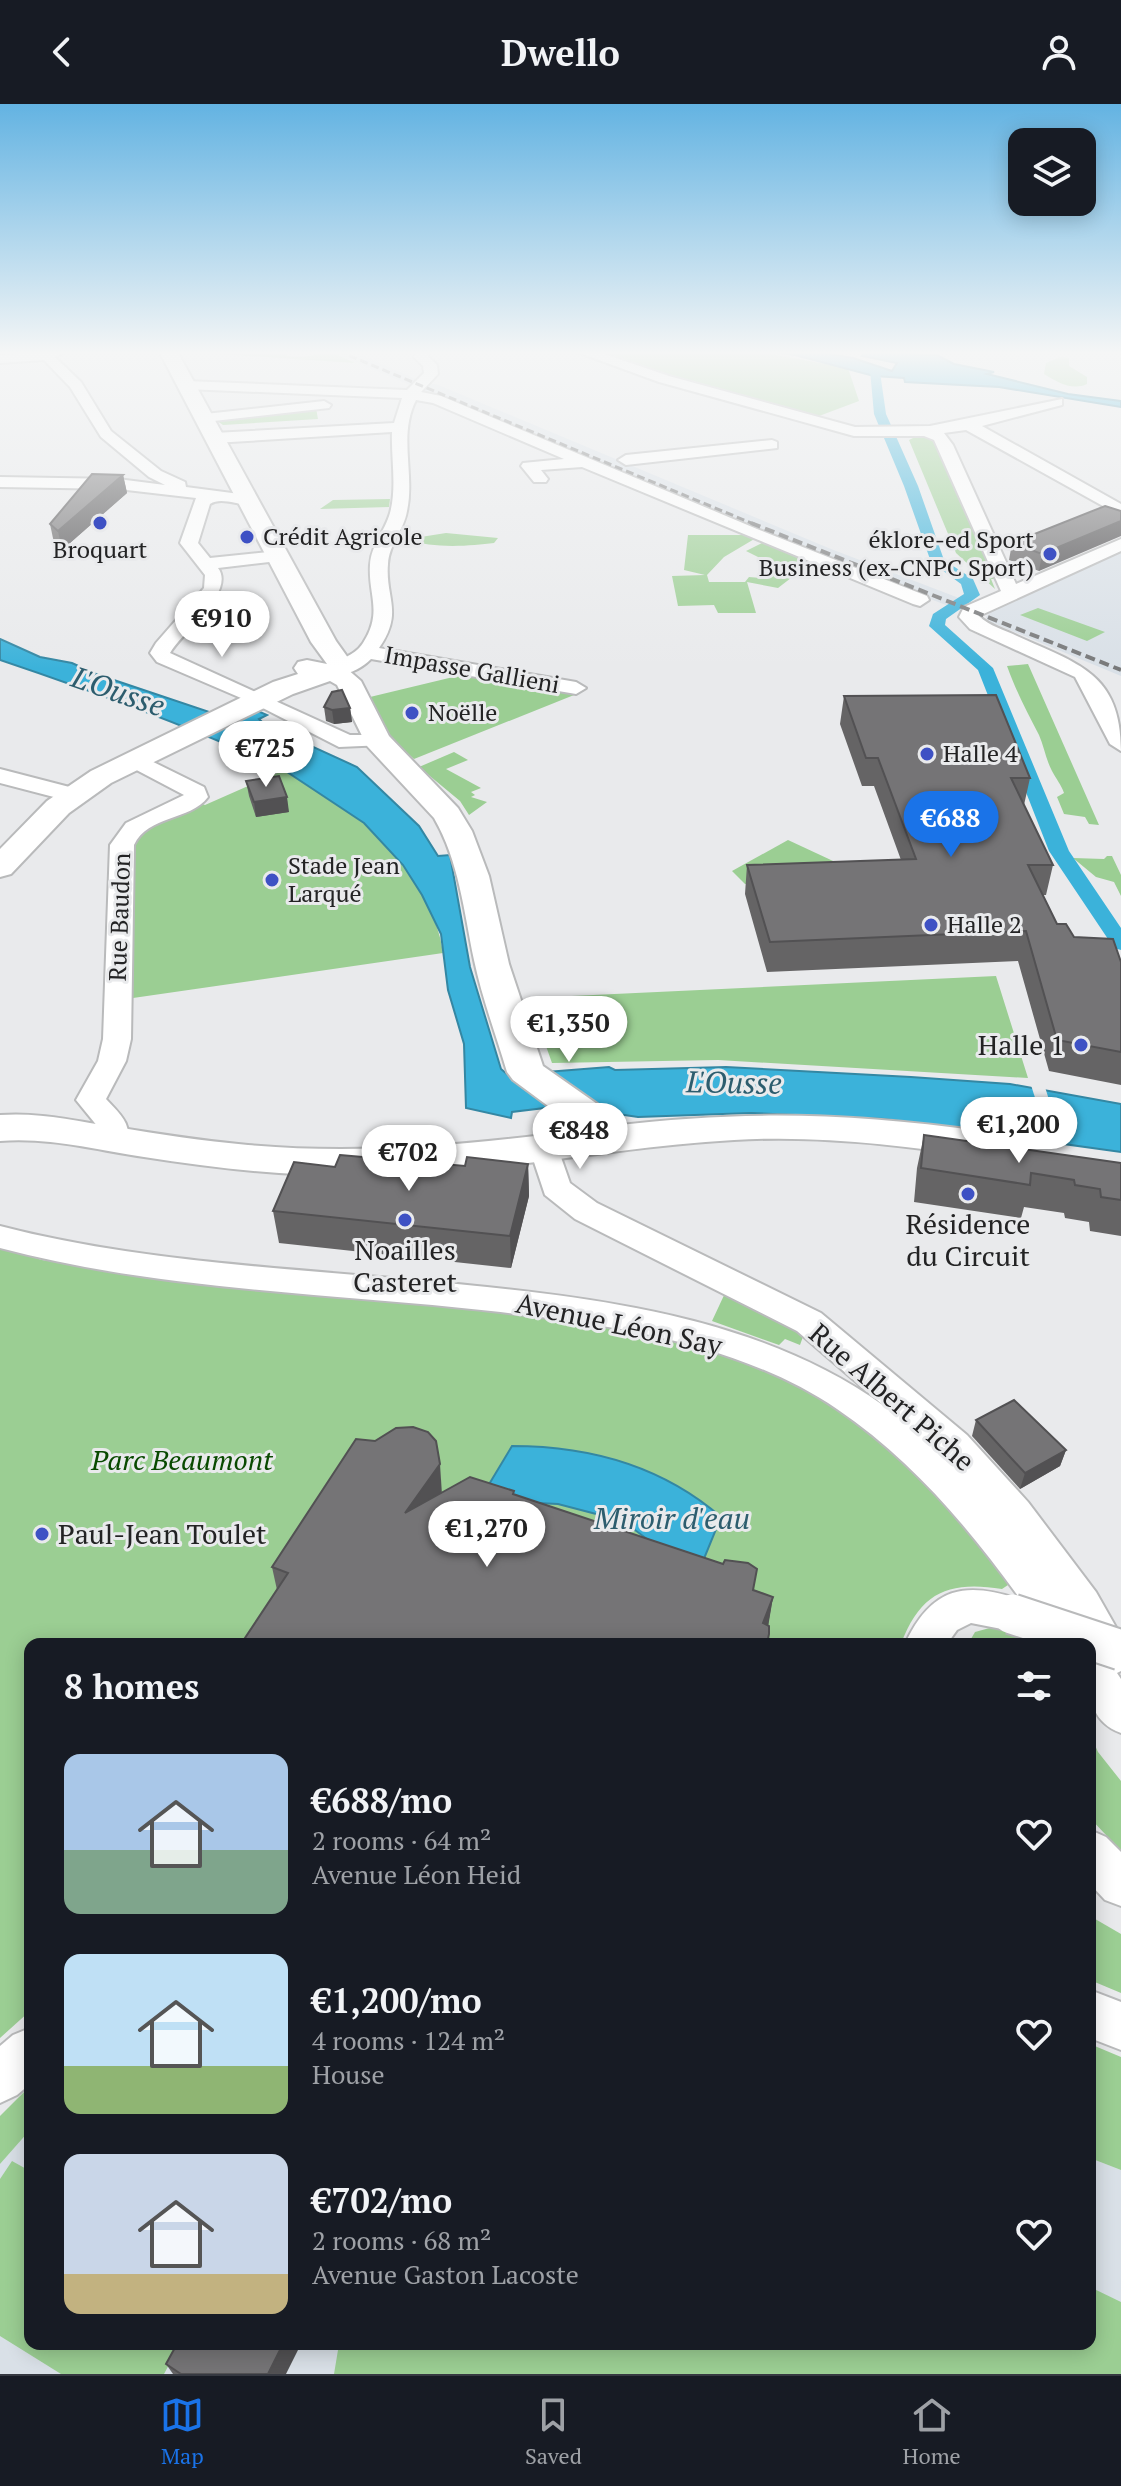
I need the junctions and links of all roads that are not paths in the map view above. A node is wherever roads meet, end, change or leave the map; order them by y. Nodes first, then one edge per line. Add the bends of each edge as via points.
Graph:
1 (134, 457) edge
2 (225, 457) edge
3 (400, 457) edge
4 (573, 457) edge
5 (620, 457) edge
6 (950, 457) edge
7 (1025, 457) edge
8 (585, 462) junction
9 (654, 471) dead end
10 (540, 479) dead end
11 (0, 482) edge
12 (184, 491) junction
13 (210, 497) junction
14 (249, 500) junction
15 (1121, 511) edge
16 (1121, 544) edge
17 (278, 556) junction
18 (205, 564) junction
19 (1011, 593) junction
20 (920, 600) dead end
21 (367, 652) junction
22 (326, 664) junction
23 (576, 688) dead end
24 (265, 698) junction
25 (361, 740) junction
26 (1121, 744) edge
27 (135, 760) junction
28 (0, 776) edge
29 (73, 795) junction
30 (0, 867) edge
31 (0, 1128) edge
32 (113, 1140) junction
33 (601, 1141) junction
34 (1012, 1149) edge
35 (545, 1150) junction
36 (0, 1237) edge
37 (930, 1638) edge
38 (1054, 1638) edge
39 (1082, 1638) edge
40 (1095, 1638) edge
41 (1096, 1640) edge
42 (1107, 1668) edge
43 (1096, 1858) edge
44 (1121, 1884) edge
45 (1096, 2016) edge
46 (1121, 2026) edge
47 (24, 2057) edge
48 (0, 2078) edge

1 - 12 street
2 - 14 main road
3 - 21 street via 398,513 383,541 378,567 384,599 380,626
4 - 8 street
5 - 9 street
6 - 19 street
7 - 15 street
8 - 10 street via 529,466
8 - 20 street
11 - 12 street
12 - 13 street
13 - 14 street
13 - 18 street via 202,502 189,543
14 - 17 main road
16 - 19 street
17 - 18 street
17 - 22 main road
18 - 24 street via 214,575 213,589 160,653
19 - 26 street via 971,611 971,621 1082,673
21 - 22 street via 359,663
21 - 23 street, Impasse Gallieni
22 - 24 main road
22 - 25 main road via 348,681
24 - 25 street
24 - 27 main road
25 - 33 main road via 447,814 473,876 492,964 526,1072 576,1107
27 - 29 main road
27 - 32 street, Rue Baudon via 197,797 138,827 122,845 117,1039 112,1061 91,1100 113,1125
28 - 29 street
29 - 30 main road
31 - 32 main road via 50,1129
32 - 35 main road via 325,1163 434,1162
33 - 34 main road via 780,1125 887,1130
33 - 35 main road
35 - 40 street, Rue Albert Piche via 556,1188 586,1211 809,1322 954,1445 1015,1513 1082,1604
36 - 39 street, Avenue Léon Say via 103,1261 557,1305 752,1353 798,1372 900,1436 989,1528
37 - 38 street, bridge via 947,1611 960,1605 1012,1614
41 - 42 street, Rue Albert Piche
43 - 44 street
45 - 46 street
47 - 48 street

